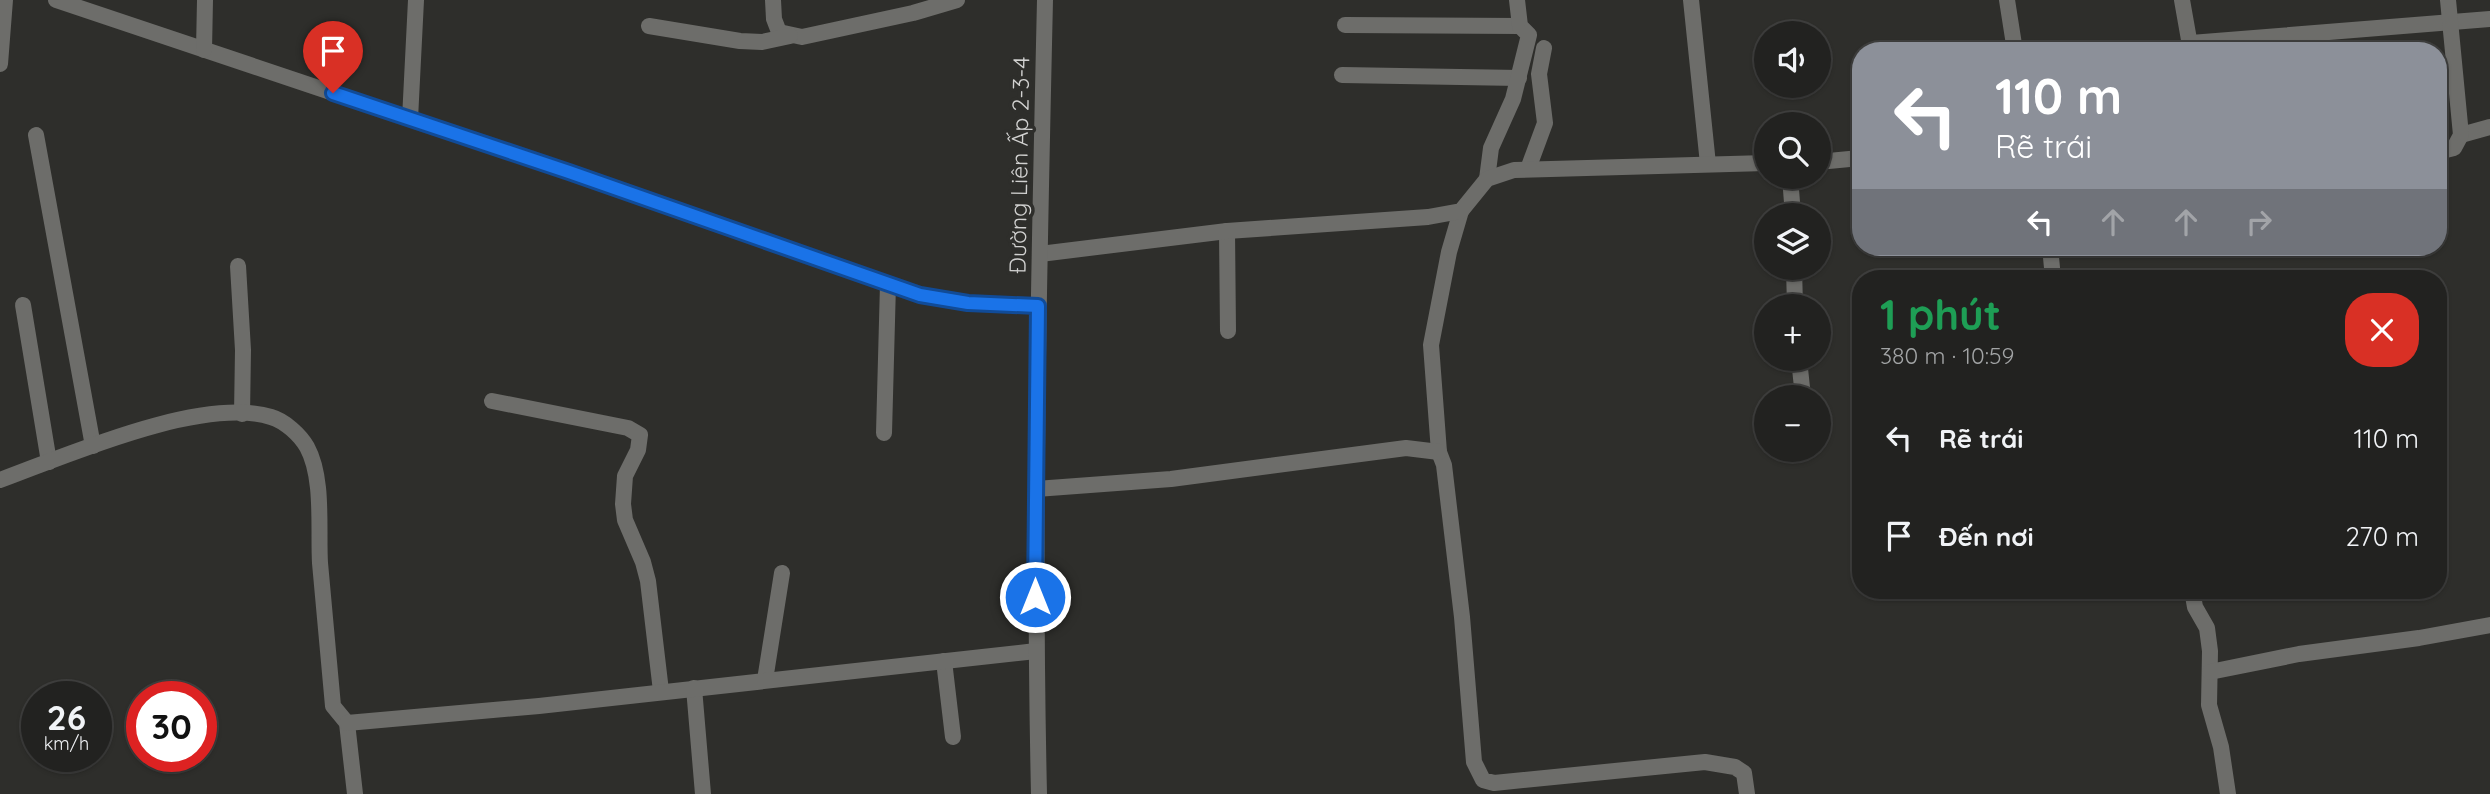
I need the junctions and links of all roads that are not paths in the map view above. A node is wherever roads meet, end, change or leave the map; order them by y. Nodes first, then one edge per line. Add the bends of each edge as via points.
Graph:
1 (5, 0) edge
2 (56, 0) edge
3 (205, 0) edge
4 (416, 0) edge
5 (773, 0) edge
6 (957, 0) edge
7 (1045, 0) edge
8 (1517, 0) edge
9 (1691, 0) edge
10 (2007, 0) edge
11 (2182, 0) edge
12 (2448, 0) edge
13 (86, 5) edge
14 (2490, 19) edge
15 (2449, 23) junction
16 (1345, 25) dead end
17 (649, 26) dead end
18 (1520, 26) junction
19 (790, 36) junction
20 (2014, 42) edge
21 (2190, 42) edge
22 (2245, 42) edge
23 (1544, 48) dead end
24 (204, 50) junction
25 (0, 64) edge
26 (1342, 75) dead end
27 (1519, 78) junction
28 (410, 119) junction
29 (2490, 127) edge
30 (36, 135) dead end
31 (2461, 135) junction
32 (2447, 150) edge
33 (1852, 160) edge
34 (1831, 161) edge
35 (1754, 163) edge
36 (1708, 164) junction
37 (1528, 169) junction
38 (1487, 179) junction
39 (1461, 211) junction
40 (1227, 231) junction
41 (1040, 254) junction
42 (238, 266) dead end
43 (888, 284) junction
44 (23, 305) dead end
45 (1038, 306) junction
46 (1228, 331) dead end
47 (492, 401) dead end
48 (242, 414) junction
49 (884, 433) dead end
50 (93, 446) junction
51 (1439, 452) junction
52 (49, 462) junction
53 (0, 480) edge
54 (1036, 489) junction
55 (782, 573) dead end
56 (2194, 599) edge
57 (2490, 625) edge
58 (1036, 651) junction
59 (944, 661) junction
60 (2210, 672) junction
61 (765, 680) junction
62 (694, 688) junction
63 (661, 691) junction
64 (347, 723) junction
65 (953, 737) dead end
66 (355, 794) edge
67 (703, 794) edge
68 (1040, 794) edge
69 (1747, 794) edge
70 (2228, 794) edge

1 - 25 street
2 - 13 street
3 - 24 street
4 - 28 street
5 - 19 street via 779,32
6 - 19 street via 837,31
7 - 41 street, Đường Liên Ấp 2-3-4
8 - 18 street
9 - 36 street
10 - 20 street
11 - 21 street
12 - 15 street
13 - 24 street
14 - 15 street
15 - 22 street
15 - 31 street
16 - 18 street
17 - 19 street via 740,41
18 - 27 street via 1529,34
23 - 37 street via 1539,74 1545,123
24 - 28 street
26 - 27 street
27 - 38 street via 1491,148
28 - 43 street
29 - 31 street
30 - 50 street
31 - 32 street via 2454,148
33 - 34 street
35 - 36 street
36 - 37 street
37 - 38 street
38 - 39 street
39 - 40 street via 1428,218
39 - 51 street via 1431,345
40 - 41 street
40 - 46 street
41 - 45 street, Đường Liên Ấp 2-3-4
42 - 48 street
43 - 45 street via 968,303
43 - 49 street
44 - 52 street
45 - 54 street, Đường Liên Ấp 2-3-4
47 - 63 street via 628,428 640,436 625,476 623,504 648,581
48 - 50 street via 176,421
48 - 64 street via 272,417 290,428 307,447 316,471 334,706
50 - 52 street
51 - 54 street via 1406,448 1171,479
51 - 69 street via 1462,617 1474,762 1483,780 1494,783 1705,762 1744,773
52 - 53 street
54 - 58 street, Đường Liên Ấp 2-3-4
55 - 61 street
56 - 60 street via 2207,628
57 - 60 street
58 - 59 street
58 - 68 street, Đường Liên Ấp 2-3-4
59 - 61 street
59 - 65 street
60 - 70 street via 2209,705
61 - 62 street
62 - 63 street
62 - 67 street
63 - 64 street
64 - 66 street

